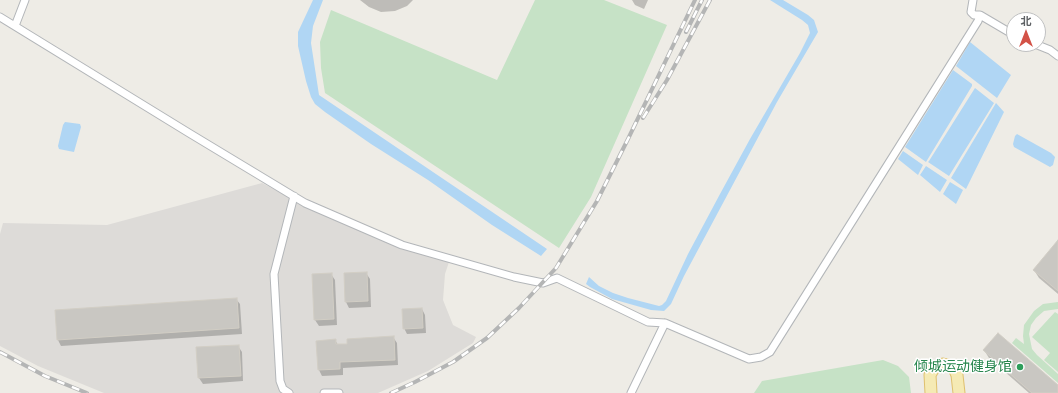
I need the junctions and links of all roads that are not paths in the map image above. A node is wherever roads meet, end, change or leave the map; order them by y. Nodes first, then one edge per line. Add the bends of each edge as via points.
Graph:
1 (26, 0) edge
2 (973, 0) edge
3 (980, 15) junction
4 (0, 16) edge
5 (15, 26) junction
6 (1006, 30) edge
7 (1046, 48) edge
8 (1058, 56) edge
9 (294, 196) junction
10 (665, 323) junction
11 (289, 393) edge
12 (324, 393) edge
13 (339, 393) edge
14 (632, 393) edge
15 (931, 393) edge
16 (959, 393) edge

1 - 5 street
2 - 3 street via 971,12
3 - 6 street
3 - 10 street via 770,352 750,359
4 - 5 street
5 - 9 street
7 - 8 street
9 - 10 street via 402,245 514,277 543,283 557,278 648,322
9 - 11 street via 274,274 280,382 283,389
10 - 14 street
12 - 13 street
15 - 16 main road via 930,375 934,368 942,364 953,366 958,375

